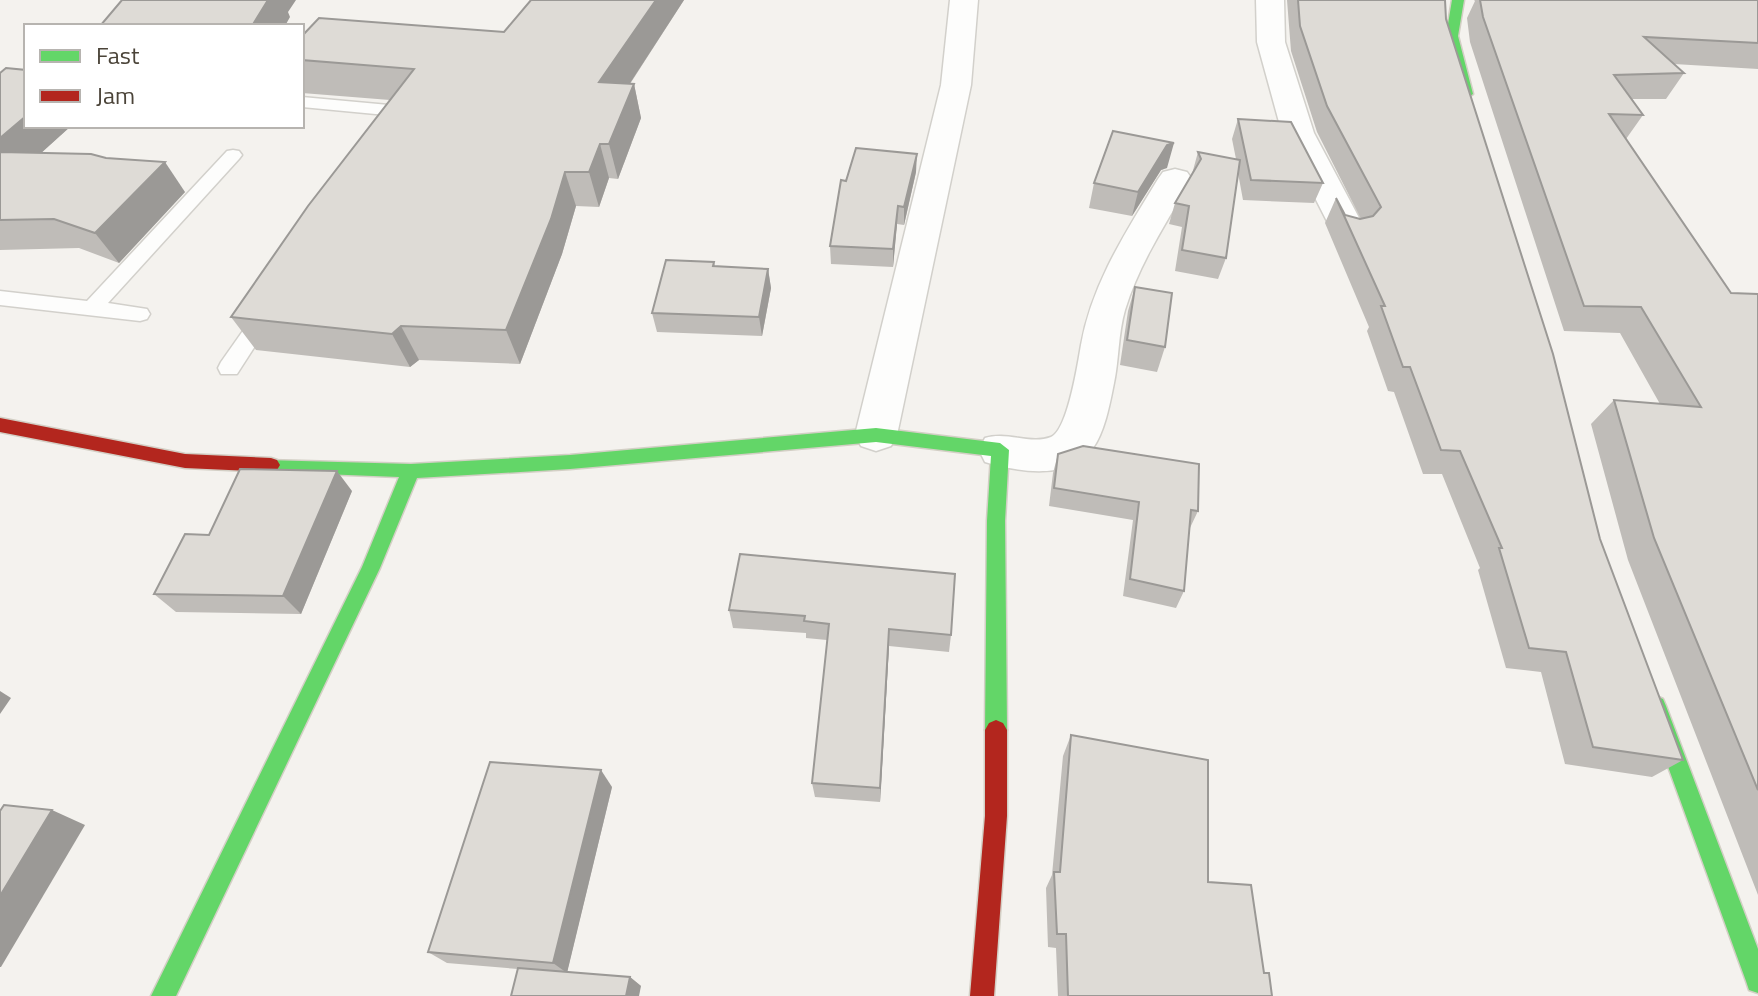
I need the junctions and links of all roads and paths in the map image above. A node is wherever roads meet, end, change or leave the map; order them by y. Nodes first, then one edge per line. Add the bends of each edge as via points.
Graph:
1 (964, 0) edge
2 (1270, 0) edge
3 (1458, 0) edge
4 (304, 102) edge
5 (1474, 115) edge
6 (378, 146) edge
7 (233, 155) dead end
8 (1175, 179) dead end
9 (1348, 231) edge
10 (0, 298) edge
11 (273, 303) edge
12 (91, 309) junction
13 (140, 314) dead end
14 (229, 368) dead end
15 (0, 425) edge
16 (876, 435) junction
17 (1000, 450) junction
18 (411, 471) junction
19 (1651, 691) edge
20 (1758, 981) edge
21 (163, 996) edge
22 (982, 996) edge

1 - 16 street via 956,85
2 - 9 street via 1271,42 1298,133
3 - 5 street via 1450,18 1452,43
4 - 6 lane via 396,113
7 - 12 lane
8 - 17 street via 1136,244 1106,311 1094,384 1078,437 1053,453
10 - 12 lane
11 - 14 lane
12 - 13 lane
15 - 18 street via 185,461
16 - 17 street
16 - 18 street
17 - 22 street via 996,816
18 - 21 street via 371,568
19 - 20 street

